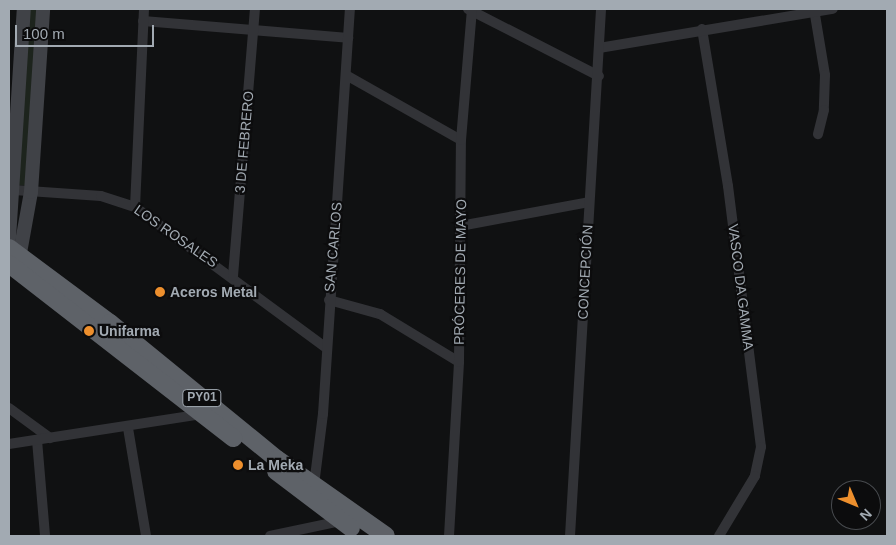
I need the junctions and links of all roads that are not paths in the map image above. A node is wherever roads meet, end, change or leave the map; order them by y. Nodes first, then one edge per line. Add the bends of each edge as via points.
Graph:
1 (24, 9) edge
2 (43, 9) edge
3 (144, 9) edge
4 (255, 9) edge
5 (350, 9) edge
6 (601, 9) edge
7 (833, 9) edge
8 (471, 10) edge
9 (814, 10) edge
10 (143, 21) junction
11 (702, 29) junction
12 (254, 30) junction
13 (348, 38) junction
14 (599, 48) junction
15 (346, 76) junction
16 (599, 76) junction
17 (13, 121) edge
18 (818, 134) dead end
19 (462, 140) junction
20 (14, 190) junction
21 (31, 192) junction
22 (589, 202) junction
23 (135, 207) junction
24 (10, 217) edge
25 (460, 226) junction
26 (9, 238) edge
27 (14, 260) edge
28 (233, 276) junction
29 (328, 300) junction
30 (325, 346) junction
31 (459, 362) junction
32 (9, 408) edge
33 (202, 414) junction
34 (128, 428) junction
35 (50, 438) junction
36 (37, 440) junction
37 (9, 444) edge
38 (314, 485) junction
39 (340, 521) junction
40 (46, 536) edge
41 (146, 536) edge
42 (270, 536) edge
43 (364, 536) edge
44 (386, 536) edge
45 (449, 536) edge
46 (570, 536) edge
47 (719, 536) edge

1 - 17 street
2 - 21 street
3 - 10 street
4 - 12 street, 3 DE FEBRERO
5 - 13 street, SAN CARLOS
6 - 14 street, CONCEPCIÓN
7 - 9 street
8 - 16 street
8 - 19 street, PRÓCERES DE MAYO
9 - 11 street
9 - 18 street via 825,75 824,110
10 - 12 street
10 - 23 street
11 - 14 street
11 - 47 street, VASCO DA GAMMA via 728,186 761,447 755,476
12 - 13 street
12 - 28 street, 3 DE FEBRERO
13 - 15 street, SAN CARLOS
14 - 16 street, CONCEPCIÓN
15 - 19 street
15 - 29 street, SAN CARLOS
16 - 22 street, CONCEPCIÓN
17 - 20 street
19 - 25 street, PRÓCERES DE MAYO
20 - 21 street, LOS ROSALES
20 - 24 street
21 - 23 street, LOS ROSALES via 101,196
21 - 27 street
22 - 25 street
22 - 46 street, CONCEPCIÓN
23 - 28 street, LOS ROSALES
24 - 26 street
25 - 31 street, PRÓCERES DE MAYO
27 - 33 highway, PY01
27 - 38 highway, PY01
28 - 30 street, LOS ROSALES
29 - 30 street, SAN CARLOS
29 - 31 street via 359,306 396,321
30 - 38 street, SAN CARLOS
31 - 45 street, PRÓCERES DE MAYO
32 - 35 street
33 - 34 street
33 - 39 highway, PY01
34 - 35 street
34 - 41 street
35 - 36 street
36 - 37 street
36 - 40 street
38 - 44 highway, PY01
39 - 42 street
39 - 43 highway, PY01

